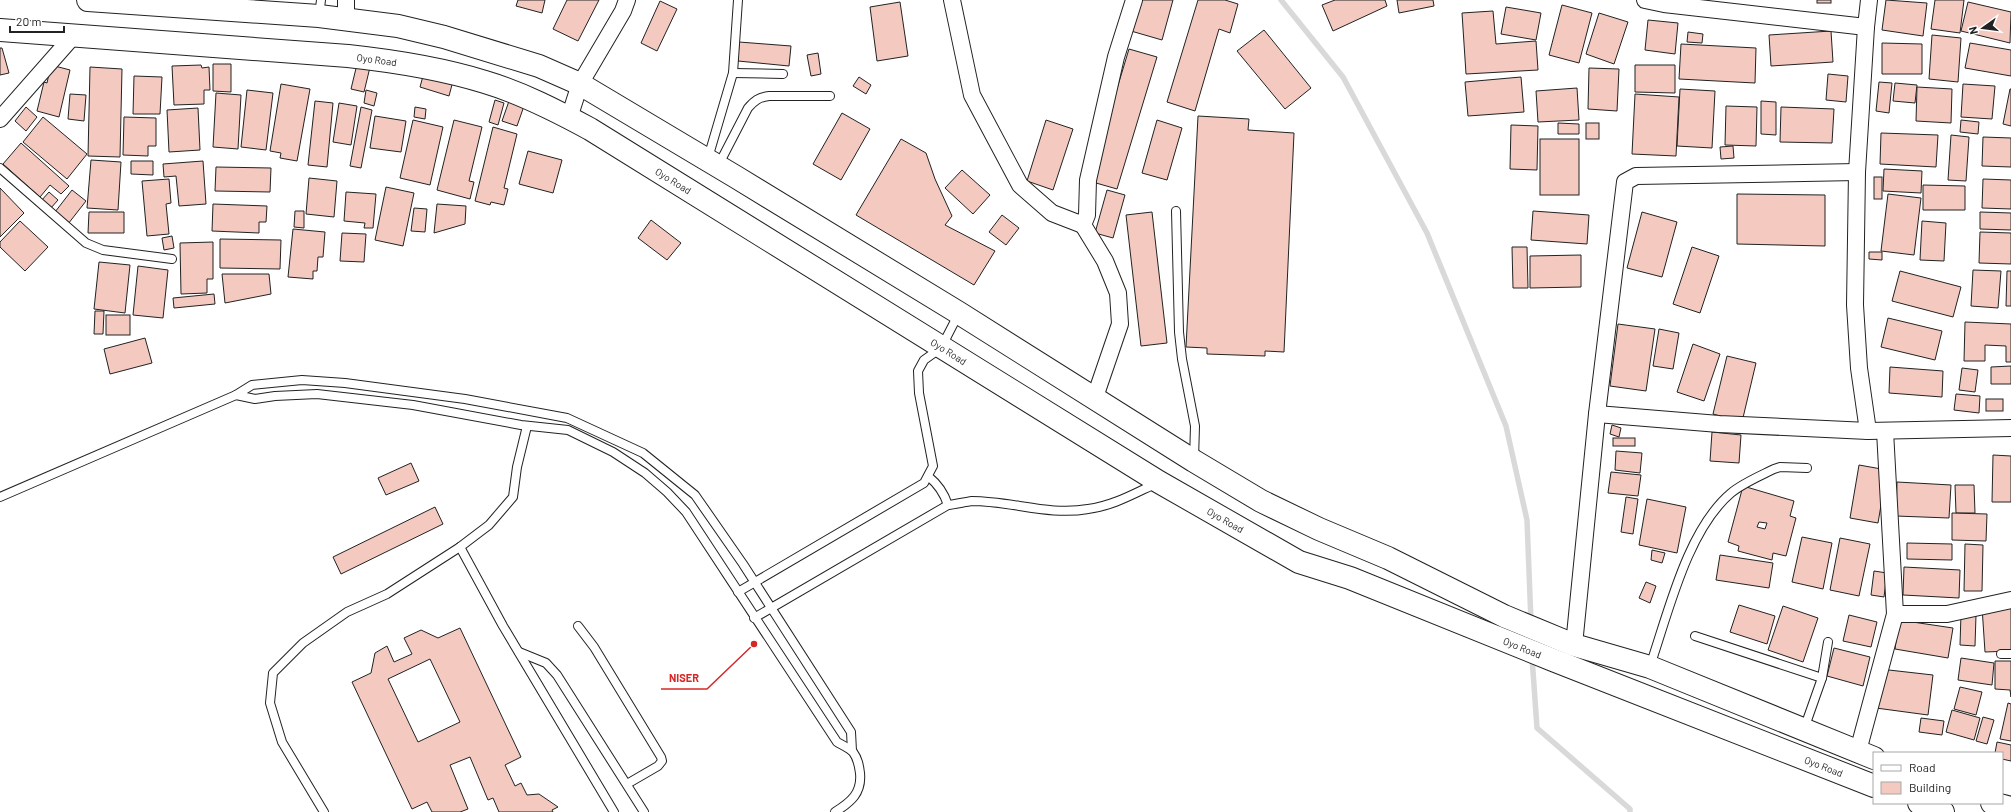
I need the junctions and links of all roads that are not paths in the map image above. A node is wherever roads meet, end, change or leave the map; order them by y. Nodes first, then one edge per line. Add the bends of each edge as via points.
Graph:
1 (88, 0) edge
2 (627, 0) edge
3 (738, 0) edge
4 (952, 0) edge
5 (1134, 0) edge
6 (1645, 0) edge
7 (1869, 0) edge
8 (1664, 2) edge
9 (320, 8) edge
10 (346, 10) edge
11 (1866, 27) junction
12 (0, 30) edge
13 (75, 34) junction
14 (734, 73) junction
15 (783, 74) dead end
16 (580, 84) junction
17 (830, 96) dead end
18 (569, 118) junction
19 (0, 119) edge
20 (712, 164) junction
21 (0, 168) edge
22 (1857, 172) junction
23 (1176, 211) dead end
24 (1083, 226) junction
25 (172, 259) dead end
26 (959, 313) junction
27 (941, 348) junction
28 (236, 395) junction
29 (1095, 397) junction
30 (1597, 414) junction
31 (527, 426) junction
32 (2011, 428) edge
33 (1868, 431) junction
34 (1885, 431) junction
35 (1194, 461) junction
36 (1806, 468) dead end
37 (929, 477) junction
38 (1159, 482) junction
39 (0, 497) edge
40 (948, 506) junction
41 (460, 547) junction
42 (754, 582) junction
43 (738, 592) junction
44 (2011, 600) edge
45 (770, 607) junction
46 (1895, 614) junction
47 (754, 618) junction
48 (578, 626) dead end
49 (1695, 636) dead end
50 (1828, 642) dead end
51 (1570, 643) junction
52 (519, 652) junction
53 (2001, 654) dead end
54 (2011, 654) edge
55 (1650, 667) junction
56 (1822, 678) junction
57 (1804, 730) junction
58 (852, 751) junction
59 (1866, 755) edge
60 (627, 784) junction
61 (1873, 786) edge
62 (1922, 804) edge
63 (1996, 804) edge
64 (2011, 808) edge
65 (324, 812) edge
66 (614, 812) edge
67 (644, 812) edge
68 (835, 812) edge
69 (1943, 812) edge

1 - 9 highway
2 - 16 street
3 - 14 lane
4 - 24 street via 972,95 1020,185 1052,213
5 - 24 street via 1114,65 1088,180 1087,215
6 - 8 street
7 - 11 street
8 - 11 street
9 - 10 highway
10 - 16 highway via 539,66
11 - 22 street
12 - 13 highway, Oyo Road
13 - 18 highway, Oyo Road via 396,61 486,82 521,95
13 - 19 street
14 - 15 lane
14 - 20 lane
16 - 18 street
16 - 20 highway
17 - 20 lane via 769,96 754,101
18 - 27 highway, Oyo Road
20 - 26 highway
21 - 25 lane via 86,243 103,250
22 - 30 street via 1636,176 1625,182
22 - 33 street via 1855,305 1859,368
23 - 35 lane via 1179,332 1195,426
24 - 29 street via 1106,261 1118,293 1120,324
26 - 27 lane
26 - 29 highway
27 - 37 lane via 924,360 918,371 919,393 933,466
27 - 38 highway, Oyo Road
28 - 31 lane via 255,400 275,396 318,394 413,405
28 - 39 lane
28 - 42 lane via 252,385 309,380 465,399 567,418 643,453 695,495
29 - 35 highway
30 - 33 street via 1719,424
30 - 51 street
31 - 41 lane via 513,496 489,526
31 - 43 lane via 568,430 613,452 645,473 686,512
32 - 34 street
33 - 34 street
34 - 46 street
35 - 51 highway via 1261,501 1388,558 1504,616
36 - 55 lane via 1774,469 1732,493 1717,507 1702,527 1686,562
37 - 40 lane via 939,485
37 - 42 lane via 924,483
38 - 40 lane via 1106,506 1087,510 1066,511 971,501
38 - 61 highway, Oyo Road via 1299,562 1350,578
40 - 45 lane
41 - 52 lane
41 - 65 lane via 386,594 346,612 303,643 273,673 270,703 282,742
42 - 43 lane
42 - 45 lane
43 - 47 lane
44 - 46 street via 1947,614
45 - 47 lane
45 - 58 lane via 851,732
46 - 59 street
47 - 58 lane via 837,742
48 - 60 lane via 594,647 661,757 662,761 658,766
49 - 56 lane
50 - 56 lane
51 - 55 highway
52 - 60 lane via 546,663 557,675
52 - 66 lane
53 - 54 lane
55 - 57 highway
56 - 57 lane
57 - 59 highway
58 - 68 lane via 859,763 861,785 846,806
60 - 67 lane
62 - 69 highway
63 - 64 highway

